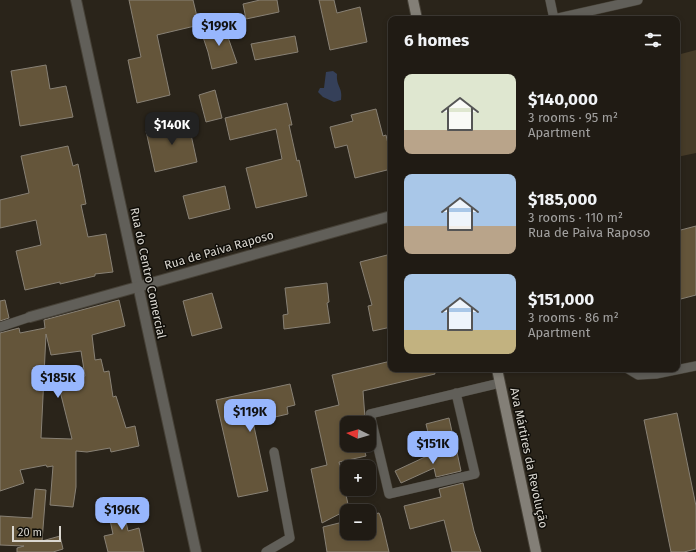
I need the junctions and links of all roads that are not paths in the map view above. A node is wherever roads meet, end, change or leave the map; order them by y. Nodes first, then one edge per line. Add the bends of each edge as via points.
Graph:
1 (76, 0) edge
2 (413, 0) edge
3 (550, 0) edge
4 (638, 0) edge
5 (416, 16) edge
6 (553, 16) edge
7 (567, 16) edge
8 (388, 217) edge
9 (138, 286) junction
10 (30, 317) joint
11 (0, 327) edge
12 (696, 366) edge
13 (680, 369) edge
14 (497, 372) edge
15 (633, 372) edge
16 (666, 372) edge
17 (500, 383) junction
18 (456, 393) junction
19 (274, 452) dead end
20 (196, 552) edge
21 (266, 552) edge
22 (536, 552) edge

1 - 9 street, Rua do Centro Comercial
2 - 5 street
3 - 6 lane
4 - 7 lane
8 - 9 street, Rua de Paiva Raposo
9 - 10 street, Rua de Paiva Raposo
9 - 20 street, Rua do Centro Comercial
10 - 11 lane
12 - 13 lane
14 - 17 street, Ava Mártires da Revolução
15 - 16 lane via 638,375
17 - 18 lane
17 - 22 street, Ava Mártires da Revolução
18 - 18 lane via 475,474 389,494 370,414
19 - 21 lane via 290,538

